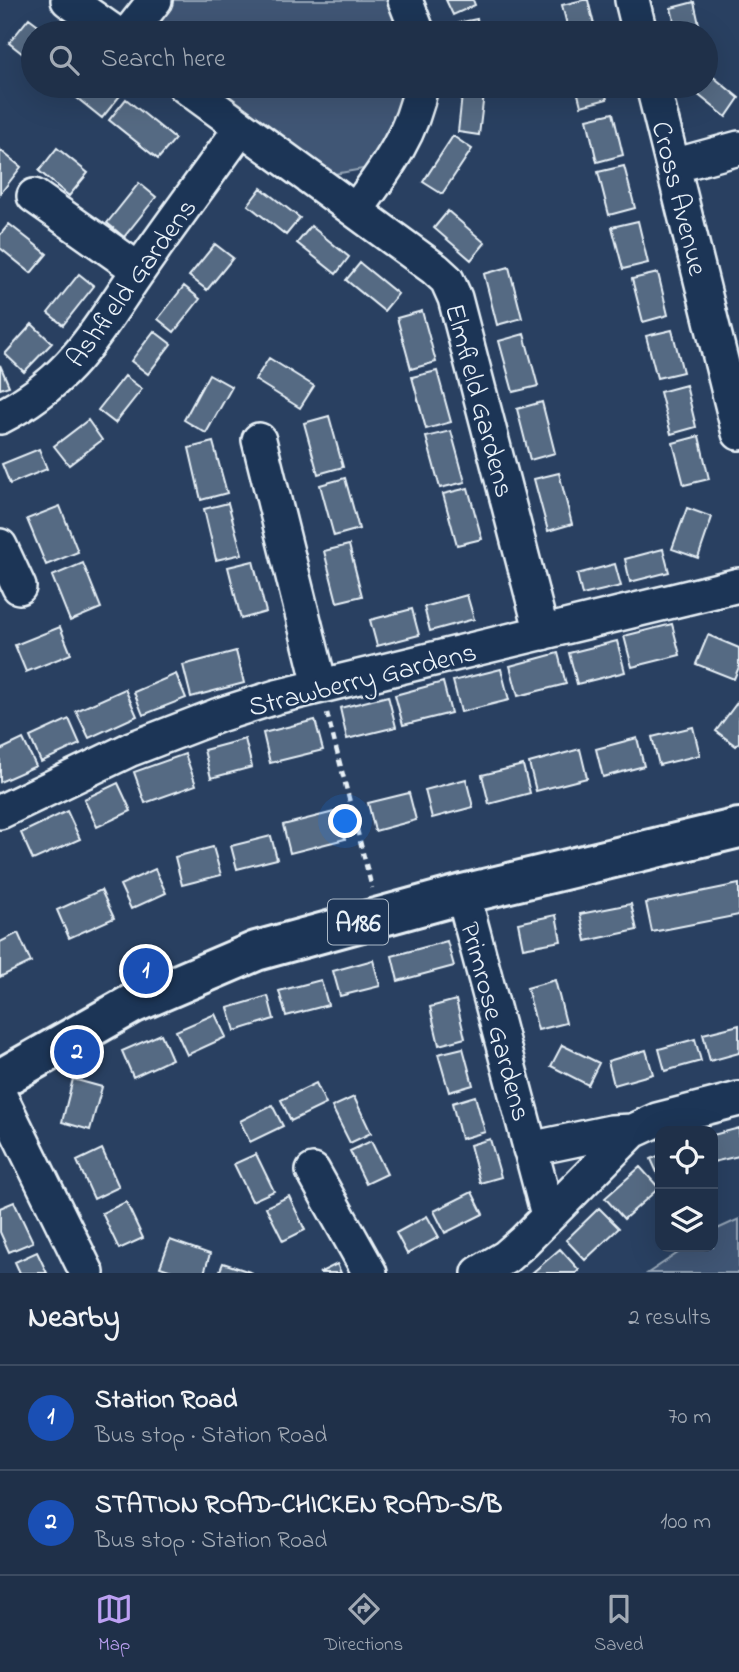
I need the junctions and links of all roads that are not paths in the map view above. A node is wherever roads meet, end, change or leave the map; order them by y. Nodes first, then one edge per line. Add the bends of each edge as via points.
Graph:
1 (68, 0) edge
2 (155, 0) edge
3 (405, 0) edge
4 (632, 0) edge
5 (98, 21) edge
6 (138, 21) edge
7 (413, 21) edge
8 (637, 21) edge
9 (202, 98) edge
10 (418, 98) edge
11 (656, 98) edge
12 (242, 128) junction
13 (739, 148) edge
14 (673, 166) junction
15 (34, 196) dead end
16 (356, 210) junction
17 (139, 270) junction
18 (0, 416) edge
19 (739, 433) edge
20 (259, 440) dead end
21 (0, 546) edge
22 (739, 585) edge
23 (19, 587) dead end
24 (542, 633) junction
25 (320, 685) junction
26 (0, 812) edge
27 (739, 828) edge
28 (463, 894) junction
29 (0, 1079) edge
30 (0, 1096) edge
31 (739, 1100) edge
32 (632, 1131) junction
33 (530, 1149) junction
34 (313, 1171) dead end
35 (548, 1215) junction
36 (87, 1273) edge
37 (370, 1273) edge
38 (479, 1273) edge

1 - 5 street
2 - 6 street
3 - 7 street
4 - 8 street
9 - 12 street, Elmfield Gardens
10 - 16 street via 412,124
11 - 14 street, Cross Avenue
12 - 16 street, Elmfield Gardens
12 - 17 street, Ashfield Gardens
13 - 14 street
14 - 19 street, Cross Avenue
15 - 17 street
16 - 24 street, Elmfield Gardens via 435,269 451,287
17 - 18 street, Ashfield Gardens via 98,332 61,376 26,404
20 - 25 street
21 - 23 street
22 - 24 street, Strawberry Gardens
24 - 25 street, Strawberry Gardens
25 - 26 street, Strawberry Gardens via 173,732
27 - 28 main road, A186
28 - 29 main road, A186 via 256,951 132,1004
28 - 33 street, Primrose Gardens
30 - 36 street
31 - 32 street via 657,1120
32 - 33 street, Primrose Gardens
32 - 35 street
33 - 35 street, Primrose Gardens
34 - 37 street
35 - 38 street via 506,1256

